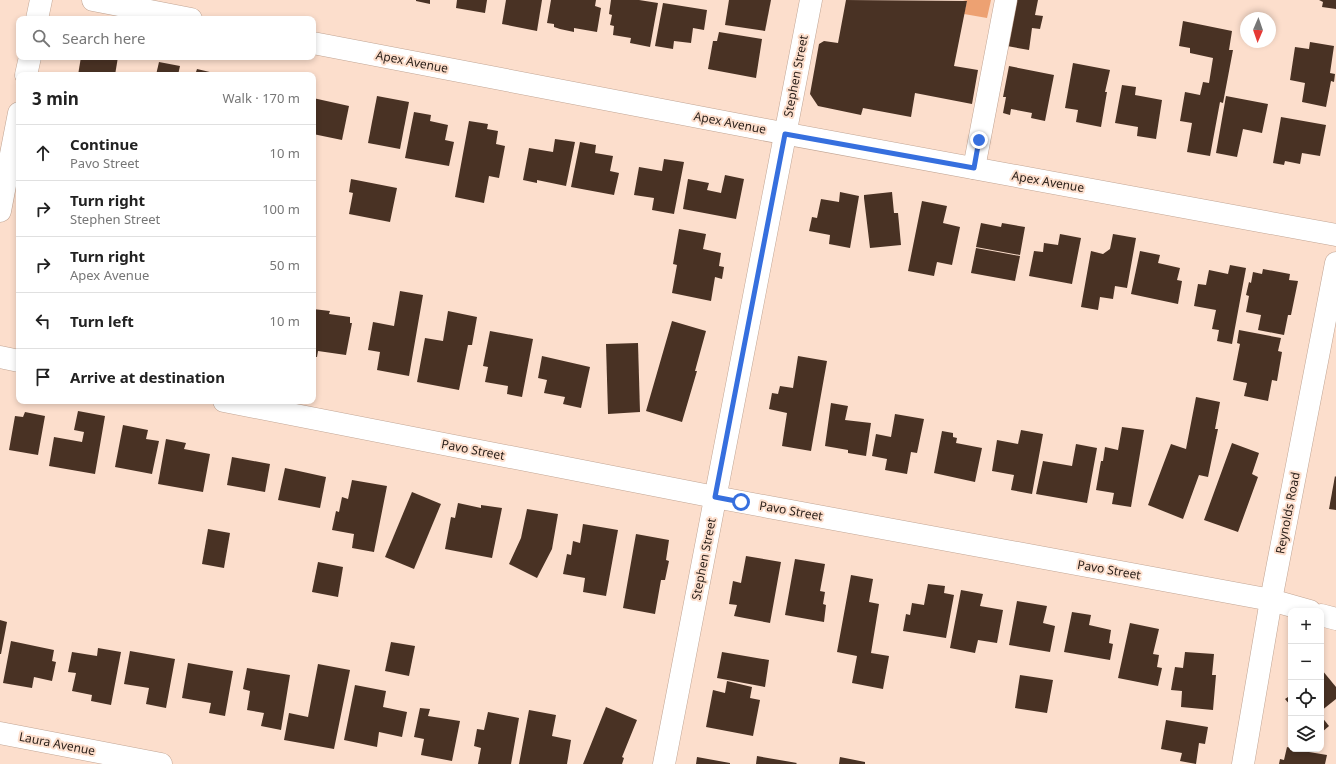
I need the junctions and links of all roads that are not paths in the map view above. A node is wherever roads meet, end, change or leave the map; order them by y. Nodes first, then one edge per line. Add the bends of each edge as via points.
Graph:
1 (41, 0) edge
2 (93, 0) edge
3 (811, 0) edge
4 (1006, 0) edge
5 (38, 16) edge
6 (176, 16) edge
7 (316, 43) edge
8 (29, 60) edge
9 (27, 72) edge
10 (16, 128) edge
11 (785, 134) junction
12 (974, 168) junction
13 (0, 211) edge
14 (1336, 235) edge
15 (1336, 263) edge
16 (1333, 299) edge
17 (0, 357) edge
18 (16, 360) edge
19 (239, 404) edge
20 (715, 497) junction
21 (1271, 600) junction
22 (1299, 608) edge
23 (1324, 616) edge
24 (1336, 619) edge
25 (0, 733) edge
26 (84, 757) edge
27 (161, 764) edge
28 (664, 764) edge
29 (1243, 764) edge

1 - 5 street
2 - 6 street
3 - 11 street, Stephen Street
4 - 12 street
7 - 11 street, Apex Avenue
8 - 9 street
10 - 13 street
11 - 12 street, Apex Avenue
11 - 20 street, Stephen Street
12 - 14 street, Apex Avenue
15 - 16 street, Reynolds Road
16 - 21 street, Reynolds Road
17 - 18 street
19 - 20 street, Pavo Street
20 - 21 street, Pavo Street
20 - 28 street, Stephen Street
21 - 22 street, Pavo Street
21 - 29 street, Reynolds Road
23 - 24 street
25 - 26 street, Laura Avenue
26 - 27 street, Laura Avenue

